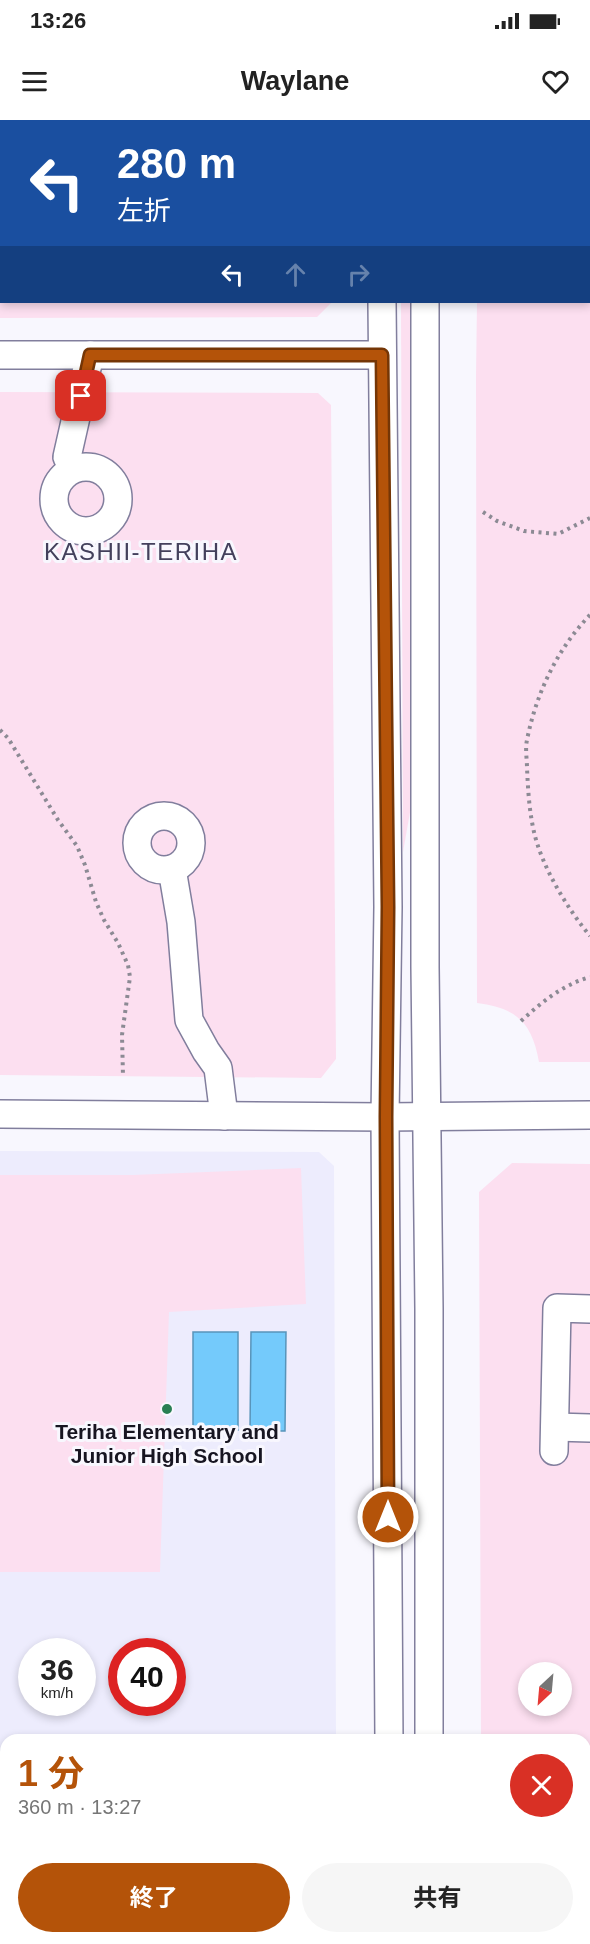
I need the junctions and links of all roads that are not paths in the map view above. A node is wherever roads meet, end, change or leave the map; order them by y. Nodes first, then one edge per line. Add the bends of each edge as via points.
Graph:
1 (382, 303) edge
2 (425, 303) edge
3 (0, 355) edge
4 (90, 355) junction
5 (382, 355) junction
6 (73, 469) dead end
7 (172, 869) dead end
8 (0, 1114) edge
9 (590, 1115) edge
10 (224, 1116) junction
11 (425, 1116) junction
12 (386, 1117) junction
13 (590, 1309) edge
14 (590, 1428) edge
15 (389, 1734) edge
16 (429, 1734) edge

1 - 5 street
2 - 11 street
3 - 4 street
4 - 5 street
4 - 6 street via 67,457
5 - 12 street via 388,895
7 - 10 street via 181,922 189,1020 218,1068
8 - 10 street
9 - 11 street
10 - 12 street
11 - 12 street
11 - 16 street
12 - 15 street
13 - 14 street via 556,1308 555,1439

